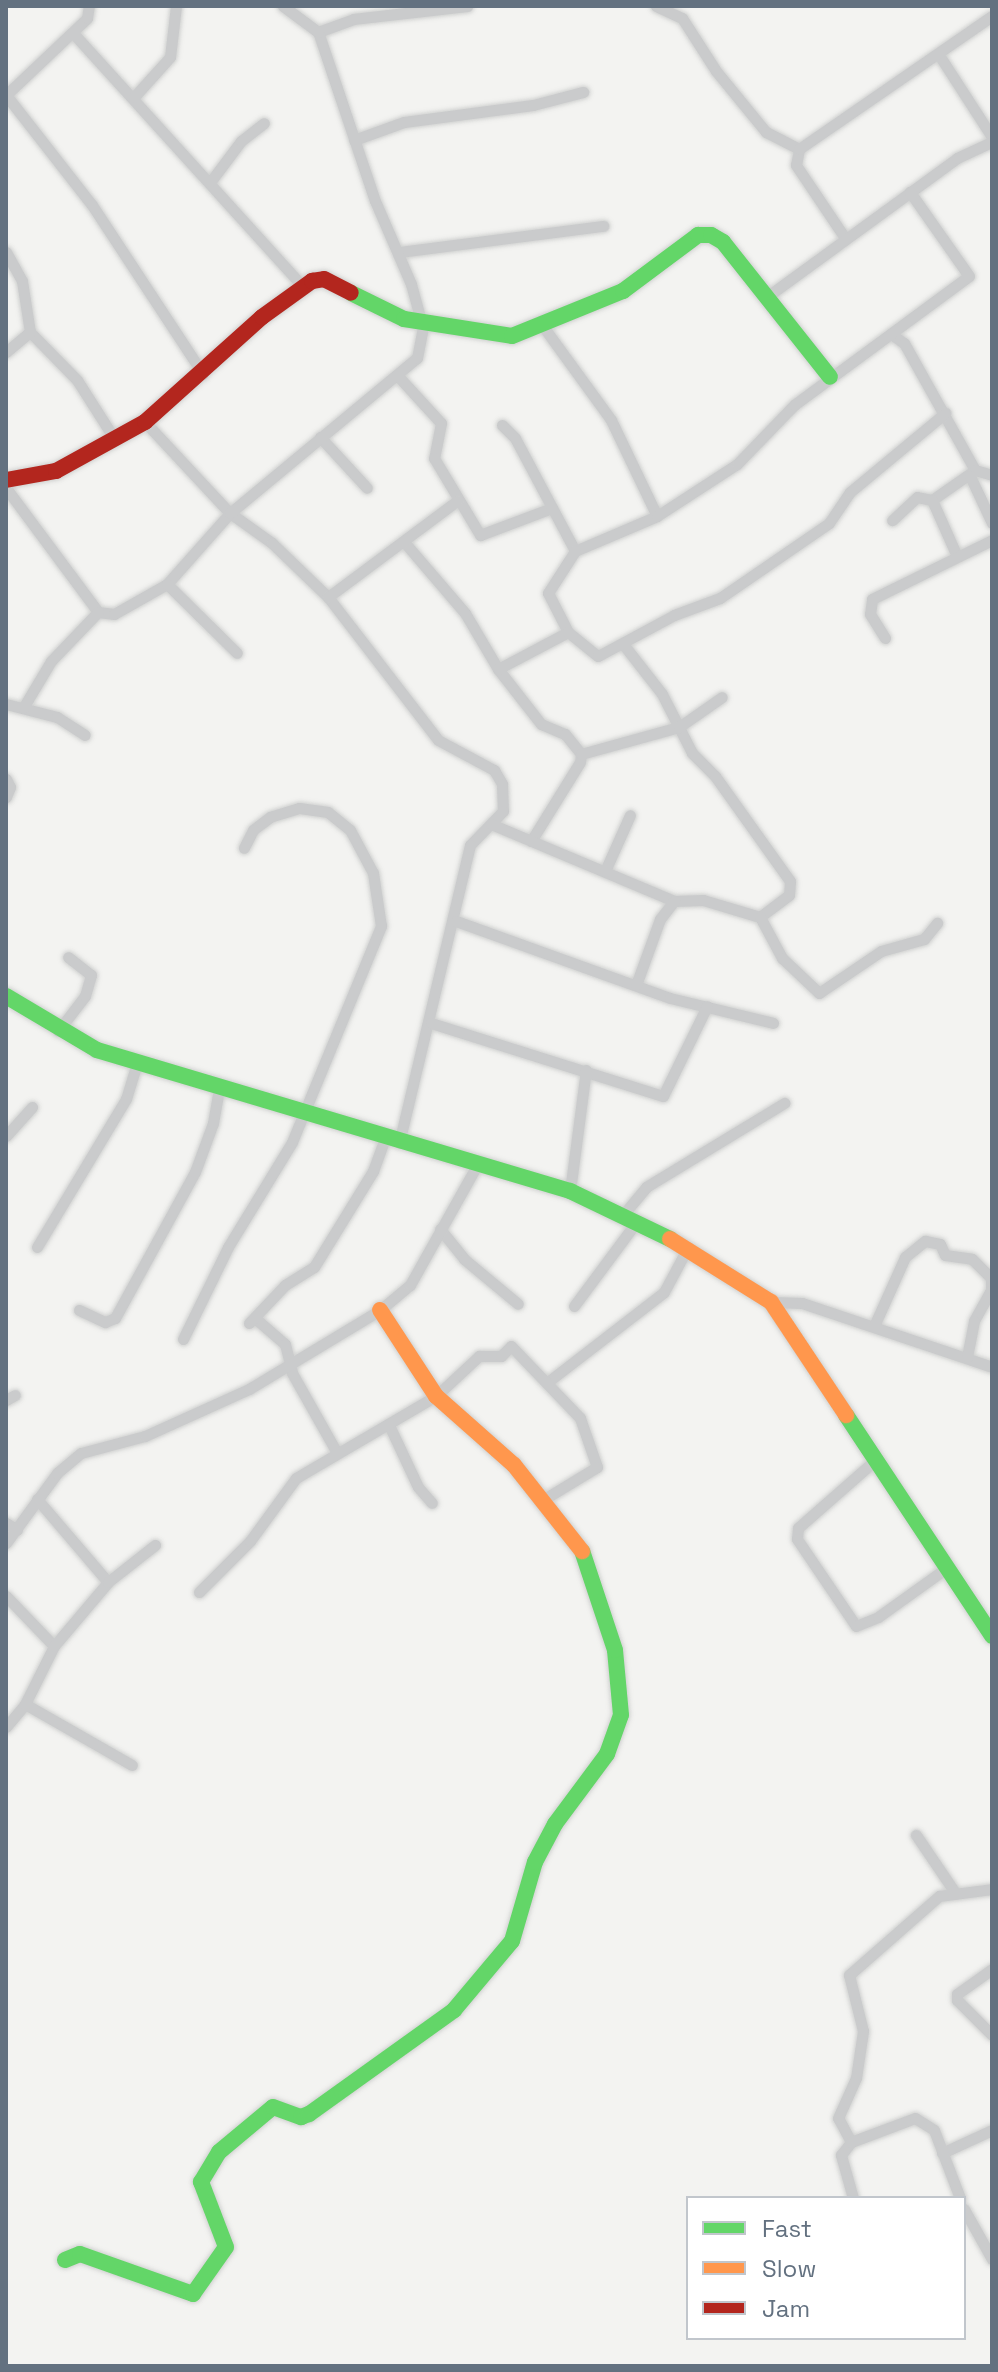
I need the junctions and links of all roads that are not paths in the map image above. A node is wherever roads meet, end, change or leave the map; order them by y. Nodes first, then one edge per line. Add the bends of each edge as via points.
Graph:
1 (89, 6) edge
2 (176, 6) edge
3 (283, 6) edge
4 (351, 6) edge
5 (467, 6) edge
6 (653, 8) edge
7 (992, 16) edge
8 (353, 19) junction
9 (318, 32) junction
10 (73, 33) junction
11 (939, 55) junction
12 (583, 92) dead end
13 (6, 95) edge
14 (134, 97) junction
15 (264, 123) dead end
16 (992, 139) edge
17 (354, 140) junction
18 (799, 149) junction
19 (211, 181) junction
20 (910, 192) junction
21 (603, 226) dead end
22 (845, 238) junction
23 (6, 252) edge
24 (399, 252) junction
25 (303, 287) junction
26 (768, 296) junction
27 (418, 317) junction
28 (542, 325) junction
29 (30, 332) junction
30 (891, 334) junction
31 (6, 352) edge
32 (203, 374) junction
33 (397, 375) junction
34 (830, 377) junction
35 (945, 413) junction
36 (145, 422) junction
37 (502, 425) dead end
38 (320, 437) junction
39 (114, 438) junction
40 (973, 473) junction
41 (992, 475) edge
42 (6, 480) edge
43 (6, 488) edge
44 (367, 488) dead end
45 (458, 500) junction
46 (932, 500) junction
47 (552, 508) junction
48 (230, 513) junction
49 (657, 516) junction
50 (892, 520) dead end
51 (992, 523) edge
52 (992, 540) edge
53 (405, 543) junction
54 (575, 551) junction
55 (956, 554) junction
56 (167, 584) junction
57 (328, 597) junction
58 (98, 612) junction
59 (568, 632) junction
60 (885, 638) dead end
61 (623, 644) junction
62 (237, 653) dead end
63 (498, 669) junction
64 (722, 697) dead end
65 (6, 704) edge
66 (23, 708) junction
67 (679, 727) junction
68 (85, 735) dead end
69 (581, 754) junction
70 (6, 779) edge
71 (6, 797) edge
72 (630, 815) dead end
73 (491, 824) junction
74 (531, 841) junction
75 (244, 848) dead end
76 (605, 871) junction
77 (674, 901) junction
78 (760, 917) junction
79 (456, 921) junction
80 (937, 923) dead end
81 (68, 957) dead end
82 (636, 985) junction
83 (6, 996) edge
84 (707, 1006) junction
85 (431, 1023) junction
86 (773, 1023) dead end
87 (58, 1031) junction
88 (137, 1063) junction
89 (586, 1070) junction
90 (219, 1088) junction
91 (784, 1103) dead end
92 (32, 1107) dead end
93 (301, 1113) junction
94 (6, 1136) edge
95 (392, 1141) junction
96 (477, 1165) junction
97 (570, 1191) junction
98 (629, 1220) junction
99 (440, 1229) junction
100 (37, 1247) dead end
101 (688, 1247) junction
102 (771, 1302) junction
103 (518, 1304) dead end
104 (574, 1306) dead end
105 (79, 1310) dead end
106 (380, 1310) junction
107 (874, 1326) junction
108 (183, 1339) dead end
109 (967, 1356) junction
110 (290, 1361) junction
111 (992, 1367) edge
112 (549, 1381) junction
113 (436, 1396) junction
114 (389, 1425) junction
115 (337, 1453) junction
116 (873, 1462) junction
117 (37, 1499) junction
118 (541, 1501) junction
119 (432, 1503) dead end
120 (6, 1523) edge
121 (17, 1530) junction
122 (6, 1543) edge
123 (155, 1545) dead end
124 (945, 1569) junction
125 (108, 1582) junction
126 (199, 1592) dead end
127 (6, 1596) edge
128 (985, 1613) edge
129 (992, 1636) edge
130 (54, 1646) junction
131 (25, 1704) junction
132 (6, 1727) edge
133 (132, 1765) dead end
134 (916, 1835) dead end
135 (992, 1889) edge
136 (954, 1891) junction
137 (992, 1969) edge
138 (992, 2035) edge
139 (992, 2130) edge
140 (851, 2142) junction
141 (942, 2153) junction
142 (852, 2196) edge
143 (959, 2196) edge
144 (966, 2213) edge
145 (992, 2259) edge
146 (65, 2260) dead end

1 - 10 street via 87,18
2 - 14 street via 170,57
3 - 9 street
4 - 8 street
5 - 8 street
6 - 18 street via 682,18 716,71 766,132
7 - 11 street
8 - 9 street
9 - 17 street
10 - 13 street
10 - 14 street
11 - 16 street
11 - 18 street
12 - 17 street via 533,105 404,122
13 - 32 street via 92,205
14 - 19 street
15 - 19 street via 241,141
16 - 20 street
17 - 24 street
18 - 22 street via 796,165
19 - 25 street
20 - 22 street
20 - 30 street via 969,276
21 - 24 street
22 - 26 street
23 - 29 street via 22,281
24 - 27 street
25 - 27 street via 324,279 404,319
25 - 32 street via 262,317
26 - 28 street via 723,242 698,235 623,291
26 - 34 street
27 - 28 street via 512,336
27 - 33 street via 423,328 417,358
28 - 49 street via 611,420
29 - 31 street
29 - 39 street via 77,380
30 - 34 street
30 - 35 street via 904,343
32 - 36 street
33 - 38 street
33 - 45 street via 441,423 434,458
34 - 49 street via 737,464
35 - 40 street
35 - 61 street via 850,492 829,523 720,598 674,615
36 - 39 street
36 - 48 street
37 - 47 street via 515,438
38 - 44 street
38 - 48 street
39 - 42 street via 56,471
40 - 41 street
40 - 46 street
40 - 51 street
43 - 58 street
45 - 47 street via 480,535
45 - 53 street
46 - 50 street via 917,497
46 - 55 street
47 - 54 street
48 - 56 street
48 - 57 street via 272,543
49 - 54 street
52 - 55 street
53 - 57 street
53 - 63 street via 465,613
54 - 59 street via 548,593
55 - 60 street via 923,578 872,599 870,614
56 - 58 street via 114,614
56 - 62 street
57 - 73 street via 438,740 494,770 506,799
58 - 66 street via 51,661
59 - 61 street via 598,656
59 - 63 street
61 - 67 street via 640,661
63 - 69 street via 541,724 565,734
64 - 67 street
65 - 66 street
66 - 68 street via 57,717
67 - 69 street
67 - 78 street via 692,753 715,776 790,881 789,895
69 - 74 street
70 - 71 street
72 - 76 street
73 - 74 street
73 - 79 street via 470,845
74 - 76 street
75 - 93 street via 253,830 270,817 299,808 328,812 359,844 381,902 381,926
76 - 77 street
77 - 78 street via 703,900
77 - 82 street via 660,919
78 - 80 street via 782,958 819,993 881,951 924,939
79 - 82 street
79 - 85 street
81 - 87 street via 91,975 85,996
82 - 84 street
83 - 87 street
84 - 86 street
84 - 89 street via 666,1095
85 - 89 street
85 - 95 street
87 - 88 street
88 - 90 street
88 - 100 street via 126,1099
89 - 97 street
90 - 93 street
90 - 105 street via 195,1172 115,1318 105,1322
91 - 98 street via 646,1187
92 - 94 street
93 - 95 street
93 - 108 street via 283,1160 228,1247
95 - 96 street
95 - 110 street via 314,1267 285,1285 253,1321 285,1344
96 - 97 street via 522,1173
96 - 99 street
97 - 98 street
98 - 101 street
98 - 104 street
99 - 103 street via 464,1259
99 - 106 street via 410,1285
101 - 102 street
101 - 112 street via 664,1292
102 - 107 street via 802,1303
102 - 116 street
106 - 110 street
106 - 113 street
107 - 109 street
107 - 109 street via 905,1257 925,1241 940,1244 945,1255 972,1259 991,1278
109 - 111 street
110 - 115 street
110 - 117 street via 249,1389 145,1436 81,1453
112 - 113 street via 511,1346 501,1356 479,1356
112 - 118 street via 580,1418 597,1467
113 - 114 street
113 - 118 street via 514,1465
114 - 115 street
114 - 119 street via 418,1487
115 - 126 street via 296,1478 250,1541
116 - 124 street
116 - 124 street via 798,1528 797,1539 856,1626 878,1617
117 - 121 street
117 - 125 street
118 - 146 street via 588,1559 615,1650 621,1715 607,1754 555,1824 535,1862 512,1941 454,2010 318,2109 301,2117 273,2107 231,2138 201,2182 226,2247 193,2294 80,2254
120 - 121 street
121 - 122 street
123 - 125 street
124 - 128 street
125 - 130 street
127 - 130 street
128 - 129 street
130 - 131 street
131 - 132 street
131 - 133 street
134 - 136 street
135 - 136 street
136 - 140 street via 891,1933 849,1975 863,2031 856,2078 838,2118
137 - 138 street via 957,1994 957,2000
139 - 141 street
140 - 141 street via 915,2118 934,2130
140 - 142 street via 841,2155
141 - 143 street
144 - 145 street

